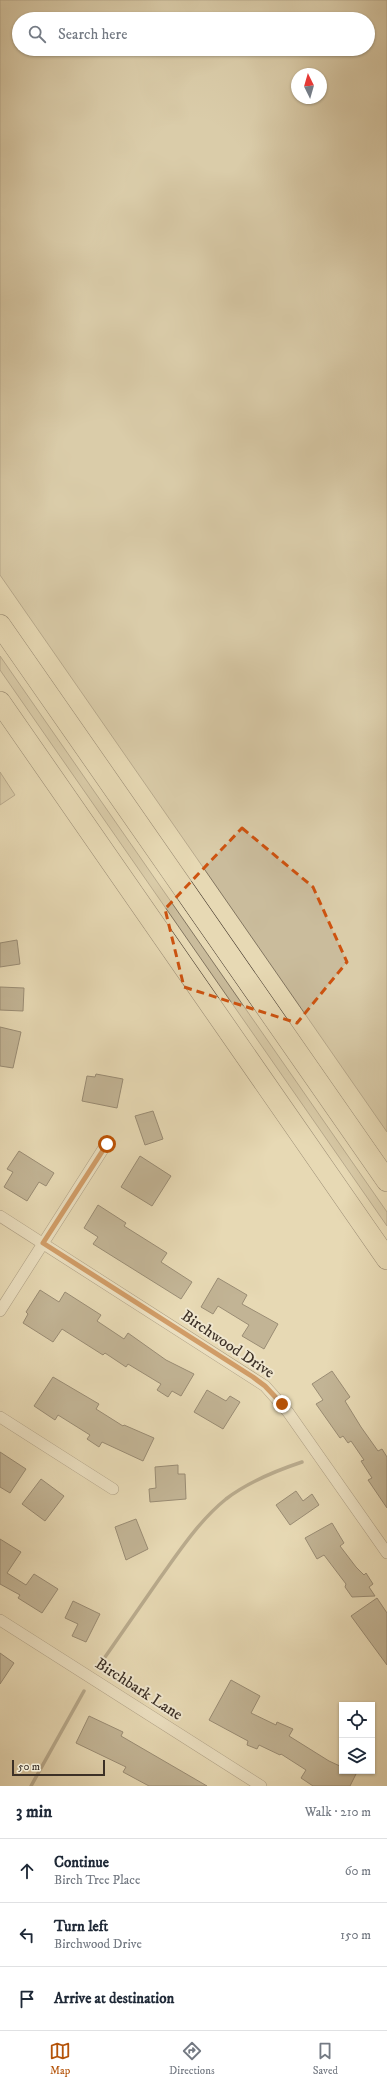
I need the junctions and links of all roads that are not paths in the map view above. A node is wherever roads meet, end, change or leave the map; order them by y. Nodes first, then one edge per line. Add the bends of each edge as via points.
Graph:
1 (0, 625) edge
2 (0, 702) edge
3 (107, 1144) dead end
4 (387, 1181) edge
5 (0, 1216) edge
6 (43, 1243) junction
7 (387, 1259) edge
8 (0, 1311) edge
9 (0, 1417) edge
10 (113, 1489) dead end
11 (387, 1553) edge
12 (0, 1620) edge
13 (261, 1786) edge

1 - 4 highway
2 - 7 highway
3 - 6 street
5 - 6 street, Birchwood Drive
6 - 8 street
6 - 11 street, Birchwood Drive via 265,1386 288,1412
9 - 10 street
12 - 13 street, Birchbark Lane

